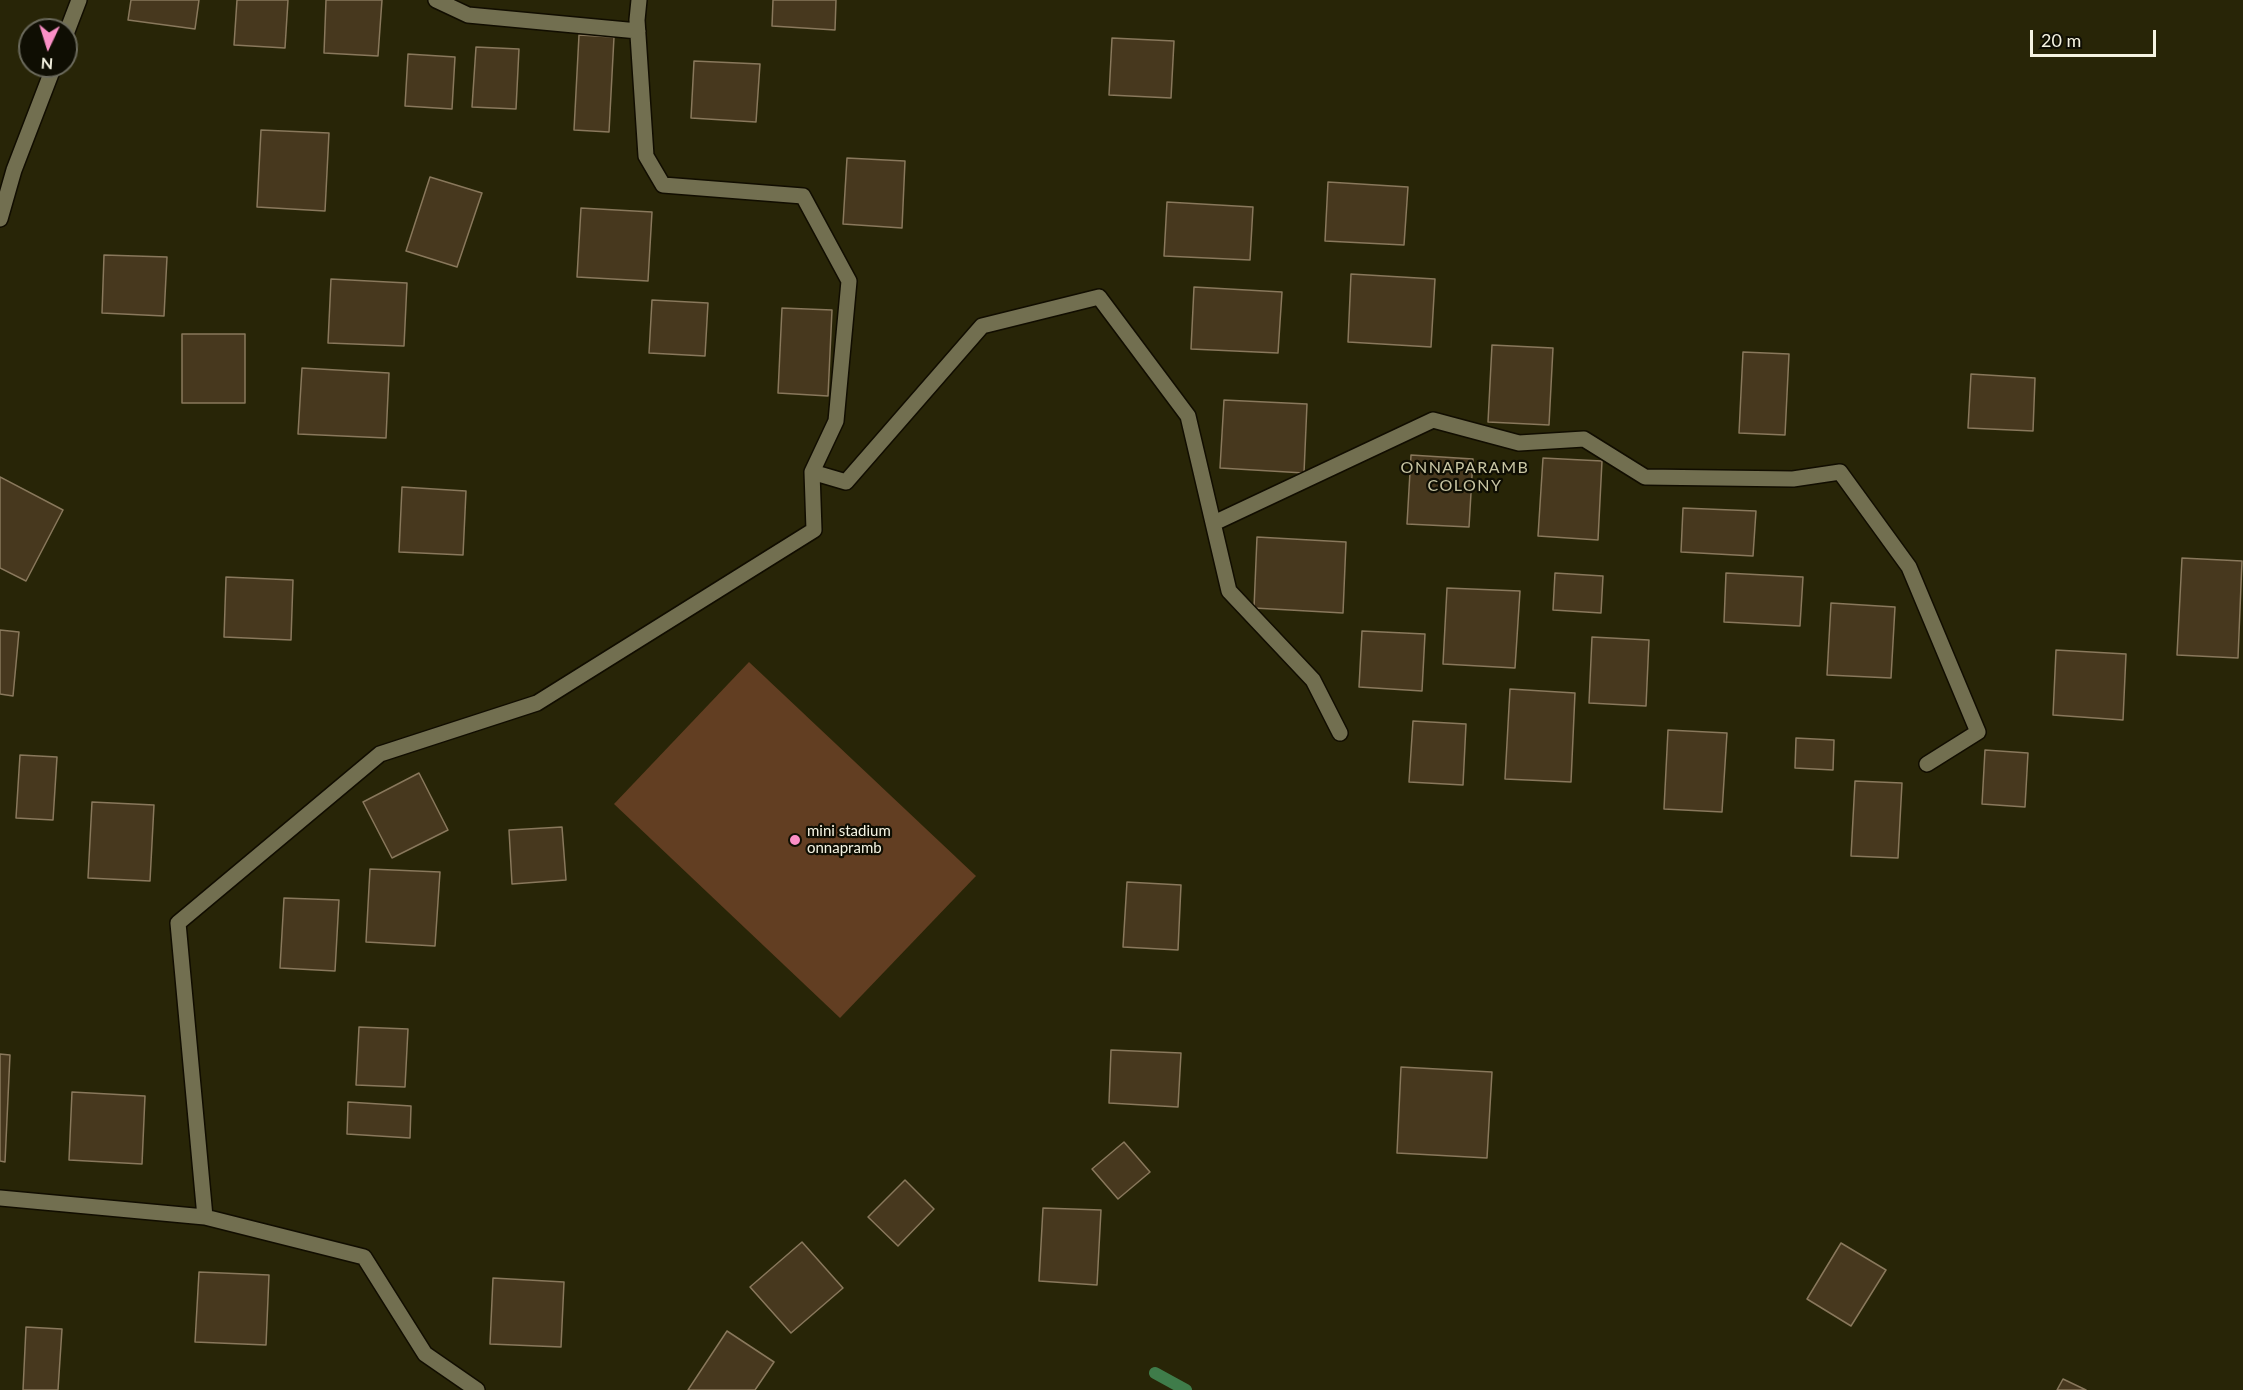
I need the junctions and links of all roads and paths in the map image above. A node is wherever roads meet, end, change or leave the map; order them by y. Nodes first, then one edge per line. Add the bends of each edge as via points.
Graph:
1 (79, 0) edge
2 (436, 0) edge
3 (639, 0) edge
4 (72, 18) edge
5 (638, 31) junction
6 (49, 78) edge
7 (4, 192) edge
8 (0, 219) edge
9 (812, 472) junction
10 (1214, 523) junction
11 (1340, 733) dead end
12 (1927, 764) dead end
13 (0, 1198) edge
14 (205, 1217) junction
15 (477, 1390) edge

1 - 4 street
2 - 5 street via 468,15
3 - 5 street
5 - 9 street via 646,156 663,184 803,196 849,281 836,421
6 - 7 street
7 - 8 street
9 - 10 street via 846,482 982,326 1099,297 1188,416
9 - 14 street via 814,530 537,703 380,754 178,923
10 - 11 street via 1229,591 1313,680
10 - 12 street via 1433,420 1519,443 1584,439 1645,477 1793,479 1840,472 1909,567 1978,732
13 - 14 street
14 - 15 street via 364,1257 424,1354

